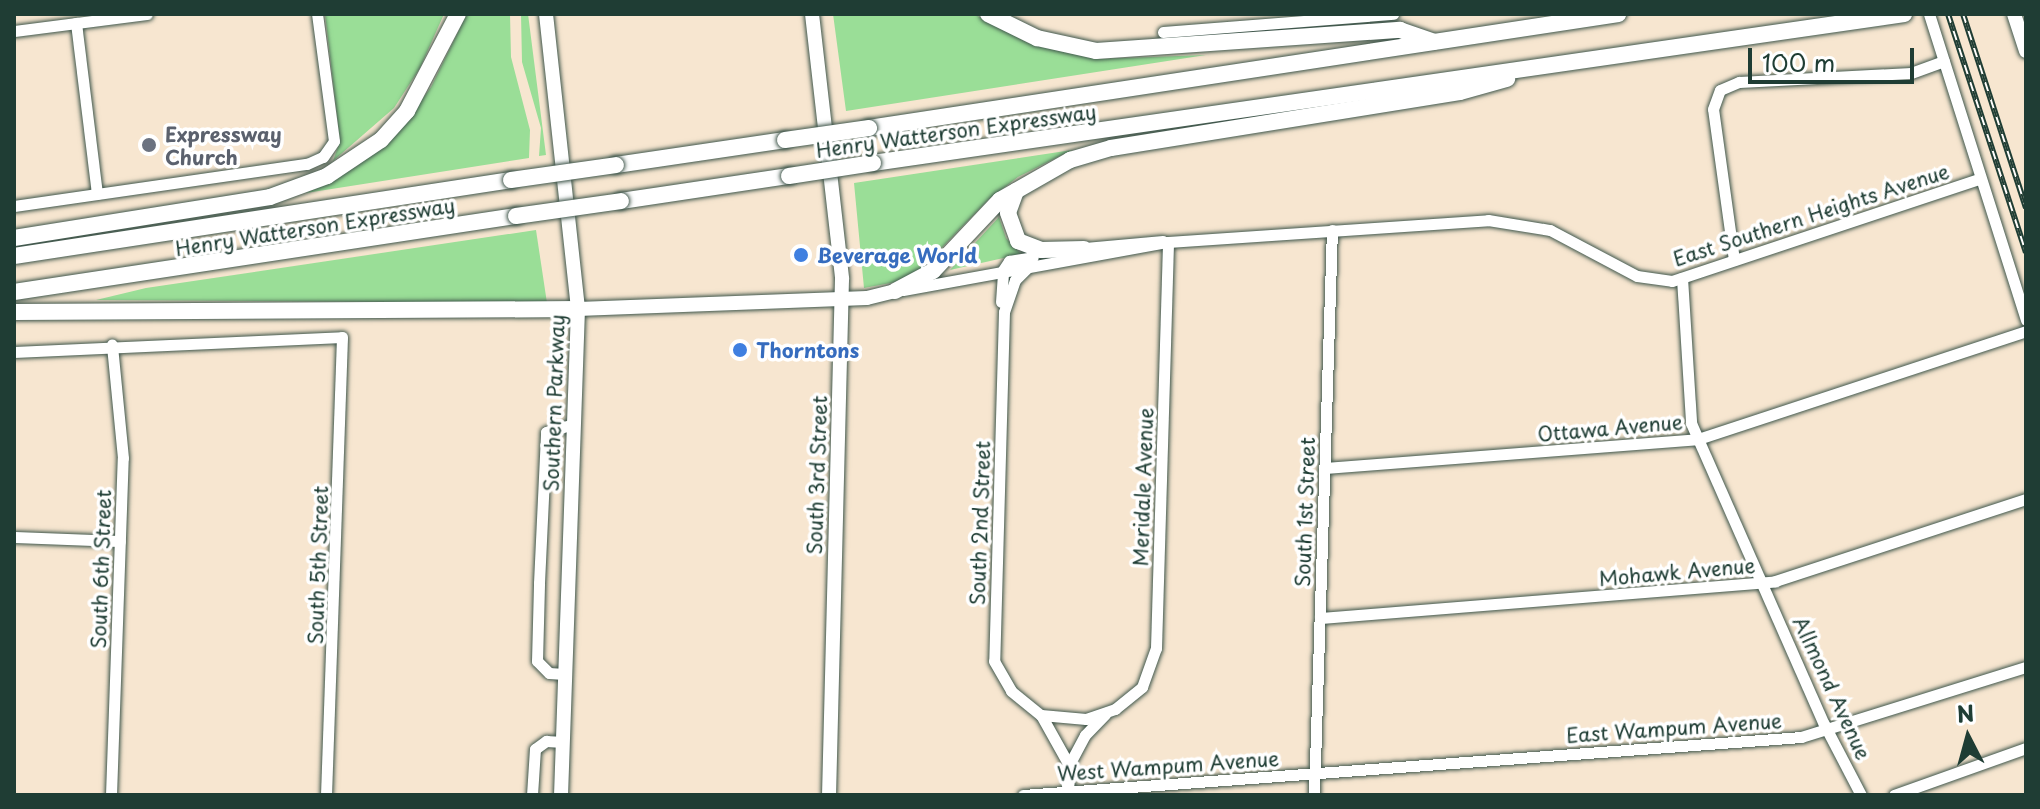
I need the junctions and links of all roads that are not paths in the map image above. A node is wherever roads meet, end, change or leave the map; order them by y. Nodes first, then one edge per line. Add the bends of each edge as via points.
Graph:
1 (147, 14) edge
2 (317, 14) edge
3 (458, 14) edge
4 (546, 14) edge
5 (812, 14) edge
6 (988, 14) edge
7 (1393, 14) edge
8 (1618, 14) edge
9 (1929, 14) edge
10 (2014, 14) edge
11 (1896, 15) edge
12 (1315, 17) edge
13 (76, 23) junction
14 (14, 31) edge
15 (1163, 32) dead end
16 (1439, 44) junction
17 (2026, 51) edge
18 (1944, 61) junction
19 (1564, 64) junction
20 (1979, 179) junction
21 (1018, 187) junction
22 (97, 194) junction
23 (14, 206) edge
24 (1332, 230) junction
25 (14, 238) edge
26 (1168, 242) junction
27 (1084, 249) junction
28 (14, 256) edge
29 (1734, 260) junction
30 (1031, 265) junction
31 (1003, 270) junction
32 (1682, 278) junction
33 (895, 291) junction
34 (14, 292) edge
35 (842, 298) junction
36 (578, 309) junction
37 (14, 312) edge
38 (1004, 312) junction
39 (2026, 320) edge
40 (2026, 331) edge
41 (112, 345) junction
42 (14, 352) edge
43 (574, 424) junction
44 (1698, 439) junction
45 (1324, 468) junction
46 (2026, 499) edge
47 (14, 537) edge
48 (120, 541) junction
49 (1761, 583) junction
50 (1320, 618) junction
51 (2026, 667) edge
52 (564, 674) junction
53 (1108, 712) junction
54 (1041, 715) junction
55 (1829, 730) junction
56 (563, 742) junction
57 (2026, 748) edge
58 (1069, 765) junction
59 (1315, 773) junction
60 (1068, 793) edge
61 (111, 795) edge
62 (326, 795) edge
63 (532, 795) edge
64 (561, 795) edge
65 (829, 795) edge
66 (1023, 795) edge
67 (1314, 795) edge
68 (1861, 795) edge
69 (1894, 795) edge

1 - 13 street
2 - 22 street via 334,141 323,157 307,164
3 - 25 highway via 407,111 374,146 327,176 270,197
4 - 36 main road, Southern Parkway
5 - 35 main road, South 3rd Street
6 - 16 highway via 1037,38 1096,51 1400,30
7 - 12 street
8 - 16 highway, Henry Watterson Expressway
9 - 18 street
10 - 17 main road
11 - 19 highway, Henry Watterson Expressway
12 - 15 street
13 - 14 street
13 - 22 street
16 - 28 highway, Henry Watterson Expressway, bridge
18 - 20 street
18 - 29 street via 1911,73 1739,82 1720,90 1713,109
19 - 21 highway via 1460,92 1111,148 1070,160
19 - 34 highway, Henry Watterson Expressway, bridge
20 - 29 street, East Southern Heights Avenue
20 - 39 street
21 - 27 highway via 1008,213 1018,241 1041,250
21 - 33 highway via 933,271
22 - 23 street
24 - 26 street, East Southern Heights Avenue
24 - 32 street, East Southern Heights Avenue via 1467,220 1520,222 1571,239 1647,280
24 - 45 street, South 1st Street
26 - 27 street via 1149,239
26 - 30 street
26 - 53 street, Meridale Avenue via 1156,648 1142,687
27 - 31 street via 1009,261
29 - 32 street, East Southern Heights Avenue
30 - 31 street
30 - 38 street, South 2nd Street via 1015,280
31 - 33 street
31 - 38 street, South 2nd Street
32 - 44 street, Allmond Avenue via 1691,423
33 - 35 main road
35 - 36 main road
35 - 65 main road, South 3rd Street
36 - 37 highway
36 - 43 main road, Southern Parkway
38 - 54 street, South 2nd Street via 994,661 1011,691
40 - 44 street, Ottawa Avenue
41 - 42 street
41 - 48 street, South 6th Street via 122,430
41 - 62 street, South 5th Street via 342,337
43 - 52 main road, Southern Parkway
43 - 52 street via 546,432 539,583 537,661 549,673
44 - 45 street, Ottawa Avenue
44 - 49 street, Allmond Avenue
45 - 50 street, South 1st Street
46 - 49 street, Mohawk Avenue
47 - 48 street
48 - 61 street, South 6th Street
49 - 50 street, Mohawk Avenue
49 - 55 street, Allmond Avenue
50 - 59 street, South 1st Street
51 - 55 street, East Wampum Avenue
52 - 56 main road, Southern Parkway
53 - 54 street, Meridale Avenue via 1073,720
53 - 58 street, Meridale Avenue via 1085,735
54 - 58 street, South 2nd Street
55 - 59 street, East Wampum Avenue via 1801,737
55 - 68 street, Allmond Avenue
56 - 63 street via 546,741 535,749
56 - 64 main road, Southern Parkway
57 - 69 street
58 - 60 street, South 2nd Street
59 - 60 street, West Wampum Avenue
59 - 67 street, South 1st Street
60 - 66 street, West Wampum Avenue

